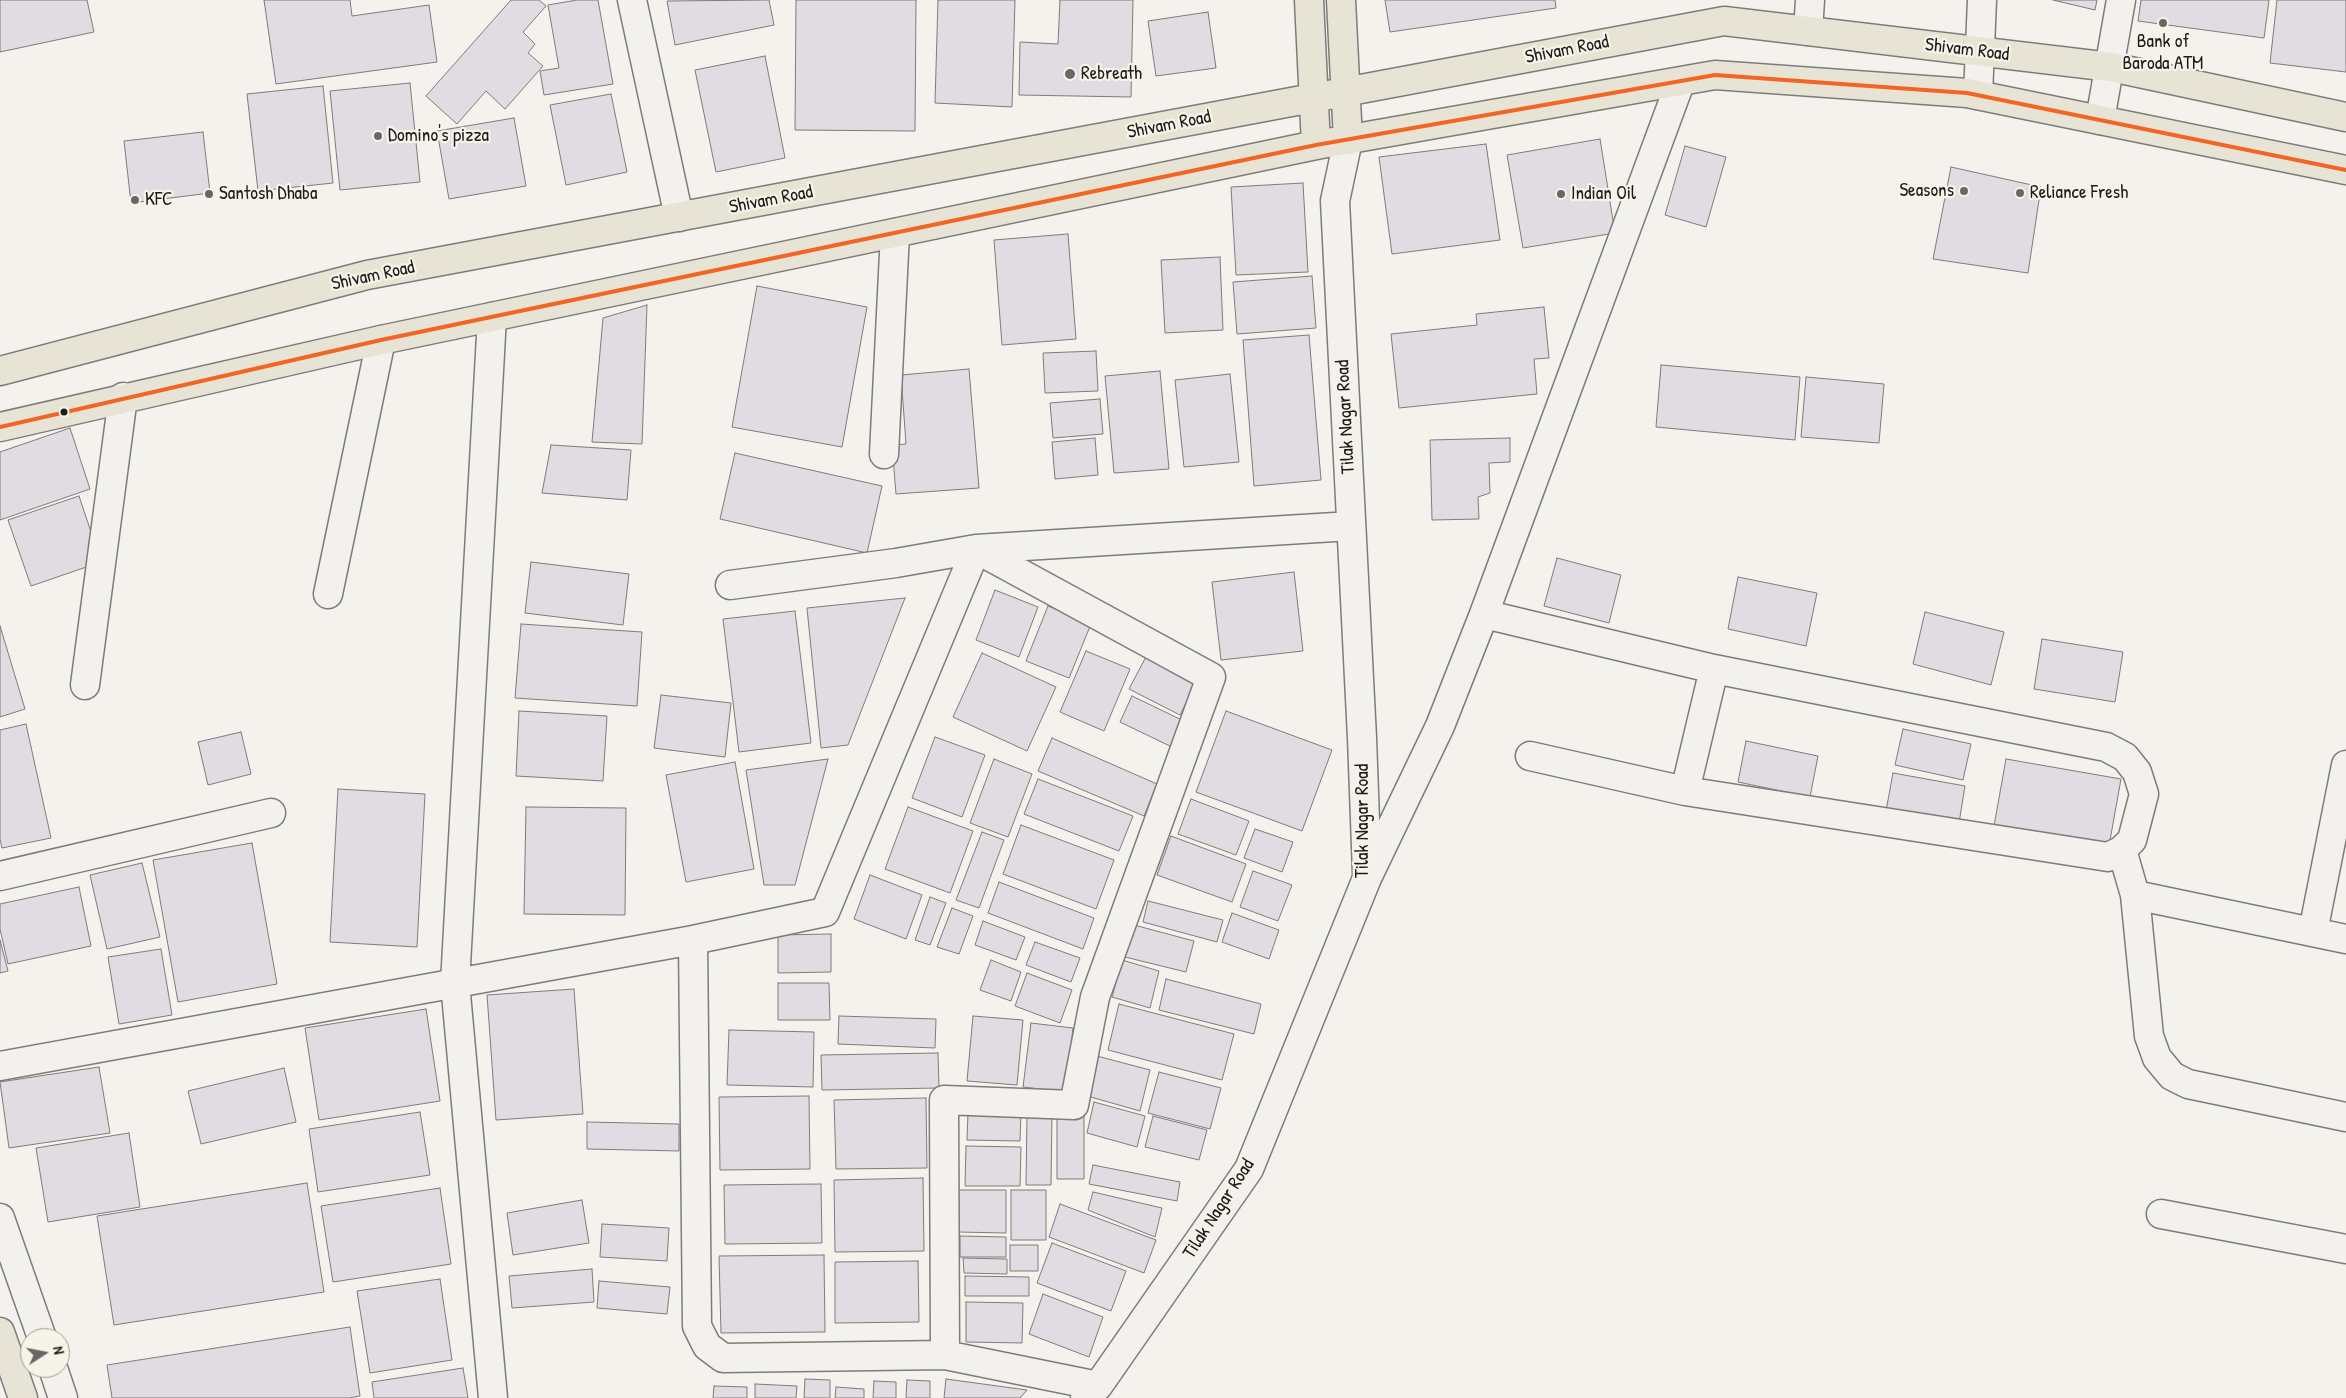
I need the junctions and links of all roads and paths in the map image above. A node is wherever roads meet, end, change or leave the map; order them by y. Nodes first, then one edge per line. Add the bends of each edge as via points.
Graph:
1 (632, 0) edge
2 (1308, 0) edge
3 (1341, 0) edge
4 (1810, 0) edge
5 (1982, 0) edge
6 (2121, 0) edge
7 (1808, 31) junction
8 (1979, 52) junction
9 (2111, 67) junction
10 (1680, 83) junction
11 (1346, 91) junction
12 (1978, 95) junction
13 (1314, 97) junction
14 (2346, 118) edge
15 (2100, 120) junction
16 (1348, 140) junction
17 (1316, 145) junction
18 (2346, 170) edge
19 (1335, 201) junction
20 (679, 217) junction
21 (895, 233) junction
22 (492, 317) junction
23 (381, 340) junction
24 (0, 371) edge
25 (123, 397) junction
26 (0, 427) edge
27 (884, 454) dead end
28 (1351, 526) junction
29 (976, 549) junction
30 (730, 585) dead end
31 (328, 594) dead end
32 (1484, 614) junction
33 (1714, 669) junction
34 (85, 685) dead end
35 (1530, 756) dead end
36 (2346, 765) edge
37 (1685, 791) junction
38 (271, 813) dead end
39 (2122, 850) junction
40 (0, 876) edge
41 (1367, 878) junction
42 (2135, 895) junction
43 (2314, 932) junction
44 (2346, 939) edge
45 (693, 940) junction
46 (455, 983) junction
47 (0, 1066) edge
48 (2346, 1117) edge
49 (2161, 1214) dead end
50 (0, 1218) edge
51 (2346, 1249) edge
52 (38, 1328) edge
53 (0, 1332) edge
54 (945, 1355) junction
55 (56, 1378) edge
56 (1092, 1392) edge
57 (23, 1398) edge
58 (63, 1398) edge
59 (493, 1398) edge

1 - 20 street
2 - 13 main road
3 - 11 main road
4 - 7 street
5 - 8 street
6 - 9 street
7 - 8 main road, Shivam Road
7 - 11 main road, Shivam Road via 1724,21
8 - 9 main road, Shivam Road
8 - 12 street
9 - 14 main road, Shivam Road
9 - 15 street
10 - 12 main road via 1715,75
10 - 16 main road
10 - 32 street
11 - 13 main road, Shivam Road
11 - 16 main road
12 - 15 main road
13 - 17 main road
13 - 20 main road, Shivam Road
15 - 18 main road
16 - 17 main road
16 - 19 street, Tilak Nagar Road
17 - 19 street, Tilak Nagar Road
17 - 21 main road
19 - 28 street, Tilak Nagar Road
20 - 24 main road, Shivam Road via 367,275
21 - 22 main road
21 - 27 street
22 - 23 main road
22 - 46 street
23 - 25 main road
23 - 31 street
25 - 26 main road
25 - 34 street
28 - 29 street
28 - 41 street, Tilak Nagar Road
29 - 30 street
29 - 45 street via 825,912
29 - 54 street via 1211,677 1095,997 1074,1105 944,1100
32 - 33 street
32 - 41 street via 1440,726
33 - 37 street
33 - 39 street via 2106,747 2125,757 2137,772 2144,794 2132,840
35 - 37 street
36 - 43 street
37 - 39 street via 2108,857
38 - 40 street
39 - 42 street
41 - 56 street, Tilak Nagar Road via 1249,1169
42 - 43 street
42 - 48 street via 2149,1036 2157,1058 2172,1076 2188,1084
43 - 44 street
45 - 46 street
45 - 54 street via 697,1326 707,1346 723,1358
46 - 47 street
46 - 59 street
49 - 51 street
50 - 52 street
53 - 57 main road
54 - 56 street
55 - 58 street

